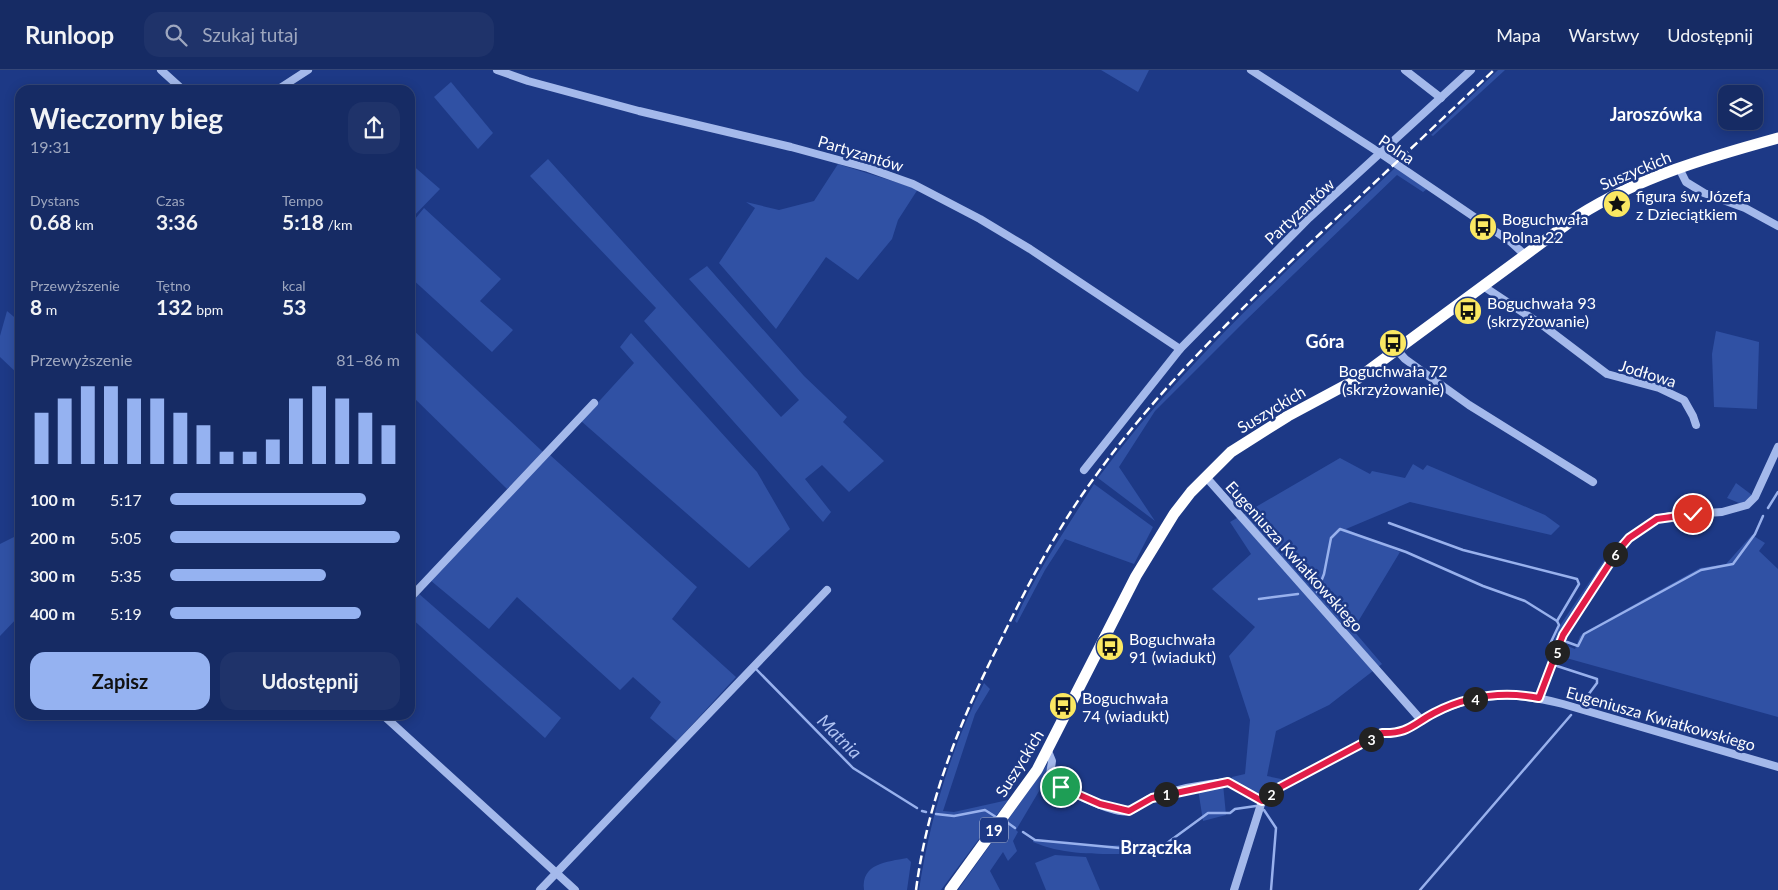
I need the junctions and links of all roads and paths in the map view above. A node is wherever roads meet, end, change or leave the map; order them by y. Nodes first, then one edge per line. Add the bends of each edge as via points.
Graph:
1 (161, 70) edge
2 (308, 70) edge
3 (497, 70) edge
4 (1251, 70) edge
5 (1405, 70) edge
6 (1471, 70) edge
7 (178, 85) edge
8 (286, 85) edge
9 (1441, 98) junction
10 (1778, 138) edge
11 (1380, 153) junction
12 (1679, 168) junction
13 (1778, 226) edge
14 (1525, 255) junction
15 (1483, 286) junction
16 (1180, 348) junction
17 (1397, 350) junction
18 (594, 403) dead end
19 (1696, 425) dead end
20 (1778, 447) edge
21 (1084, 470) dead end
22 (1206, 477) junction
23 (1593, 482) dead end
24 (827, 590) dead end
25 (415, 593) edge
26 (1539, 698) junction
27 (388, 720) edge
28 (1422, 721) junction
29 (1048, 751) junction
30 (1778, 767) edge
31 (1262, 801) junction
32 (556, 874) junction
33 (540, 890) edge
34 (575, 890) edge
35 (950, 890) edge
36 (1234, 890) edge

1 - 7 street
2 - 8 street
3 - 16 street, Partyzantów via 639,111 868,168 912,184 1031,250
4 - 11 street, Polna
5 - 9 street
6 - 9 street, Partyzantów
9 - 11 street, Partyzantów
10 - 12 highway, Suszyckich / 19
11 - 14 street, Polna
11 - 16 street, Partyzantów via 1309,218
12 - 13 street via 1686,182 1704,193 1745,208
12 - 14 highway, Suszyckich / 19 via 1607,198
14 - 15 highway, Suszyckich / 19
15 - 17 highway, Suszyckich / 19
15 - 19 street, Jodłowa via 1561,338 1607,374 1660,388 1684,400
16 - 21 street, Partyzantów
17 - 22 highway, Suszyckich / 19 via 1357,379 1288,416 1231,452
17 - 23 street via 1469,404
18 - 25 street
20 - 26 street via 1755,497 1747,506 1657,519 1629,538 1601,574 1563,635
22 - 28 street, Eugeniusza Kwiatkowskiego
22 - 29 highway, Suszyckich / 19 via 1174,514 1136,576
24 - 32 street
26 - 28 street, Eugeniusza Kwiatkowskiego via 1493,695 1465,701
26 - 30 street, Eugeniusza Kwiatkowskiego
27 - 32 street
28 - 31 street, Eugeniusza Kwiatkowskiego via 1399,734 1382,733 1280,787
29 - 31 street via 1052,761 1050,775 1055,783 1123,811 1152,798 1228,782
29 - 35 highway, Suszyckich / 19 via 1024,790
31 - 36 street
32 - 33 street
32 - 34 street

